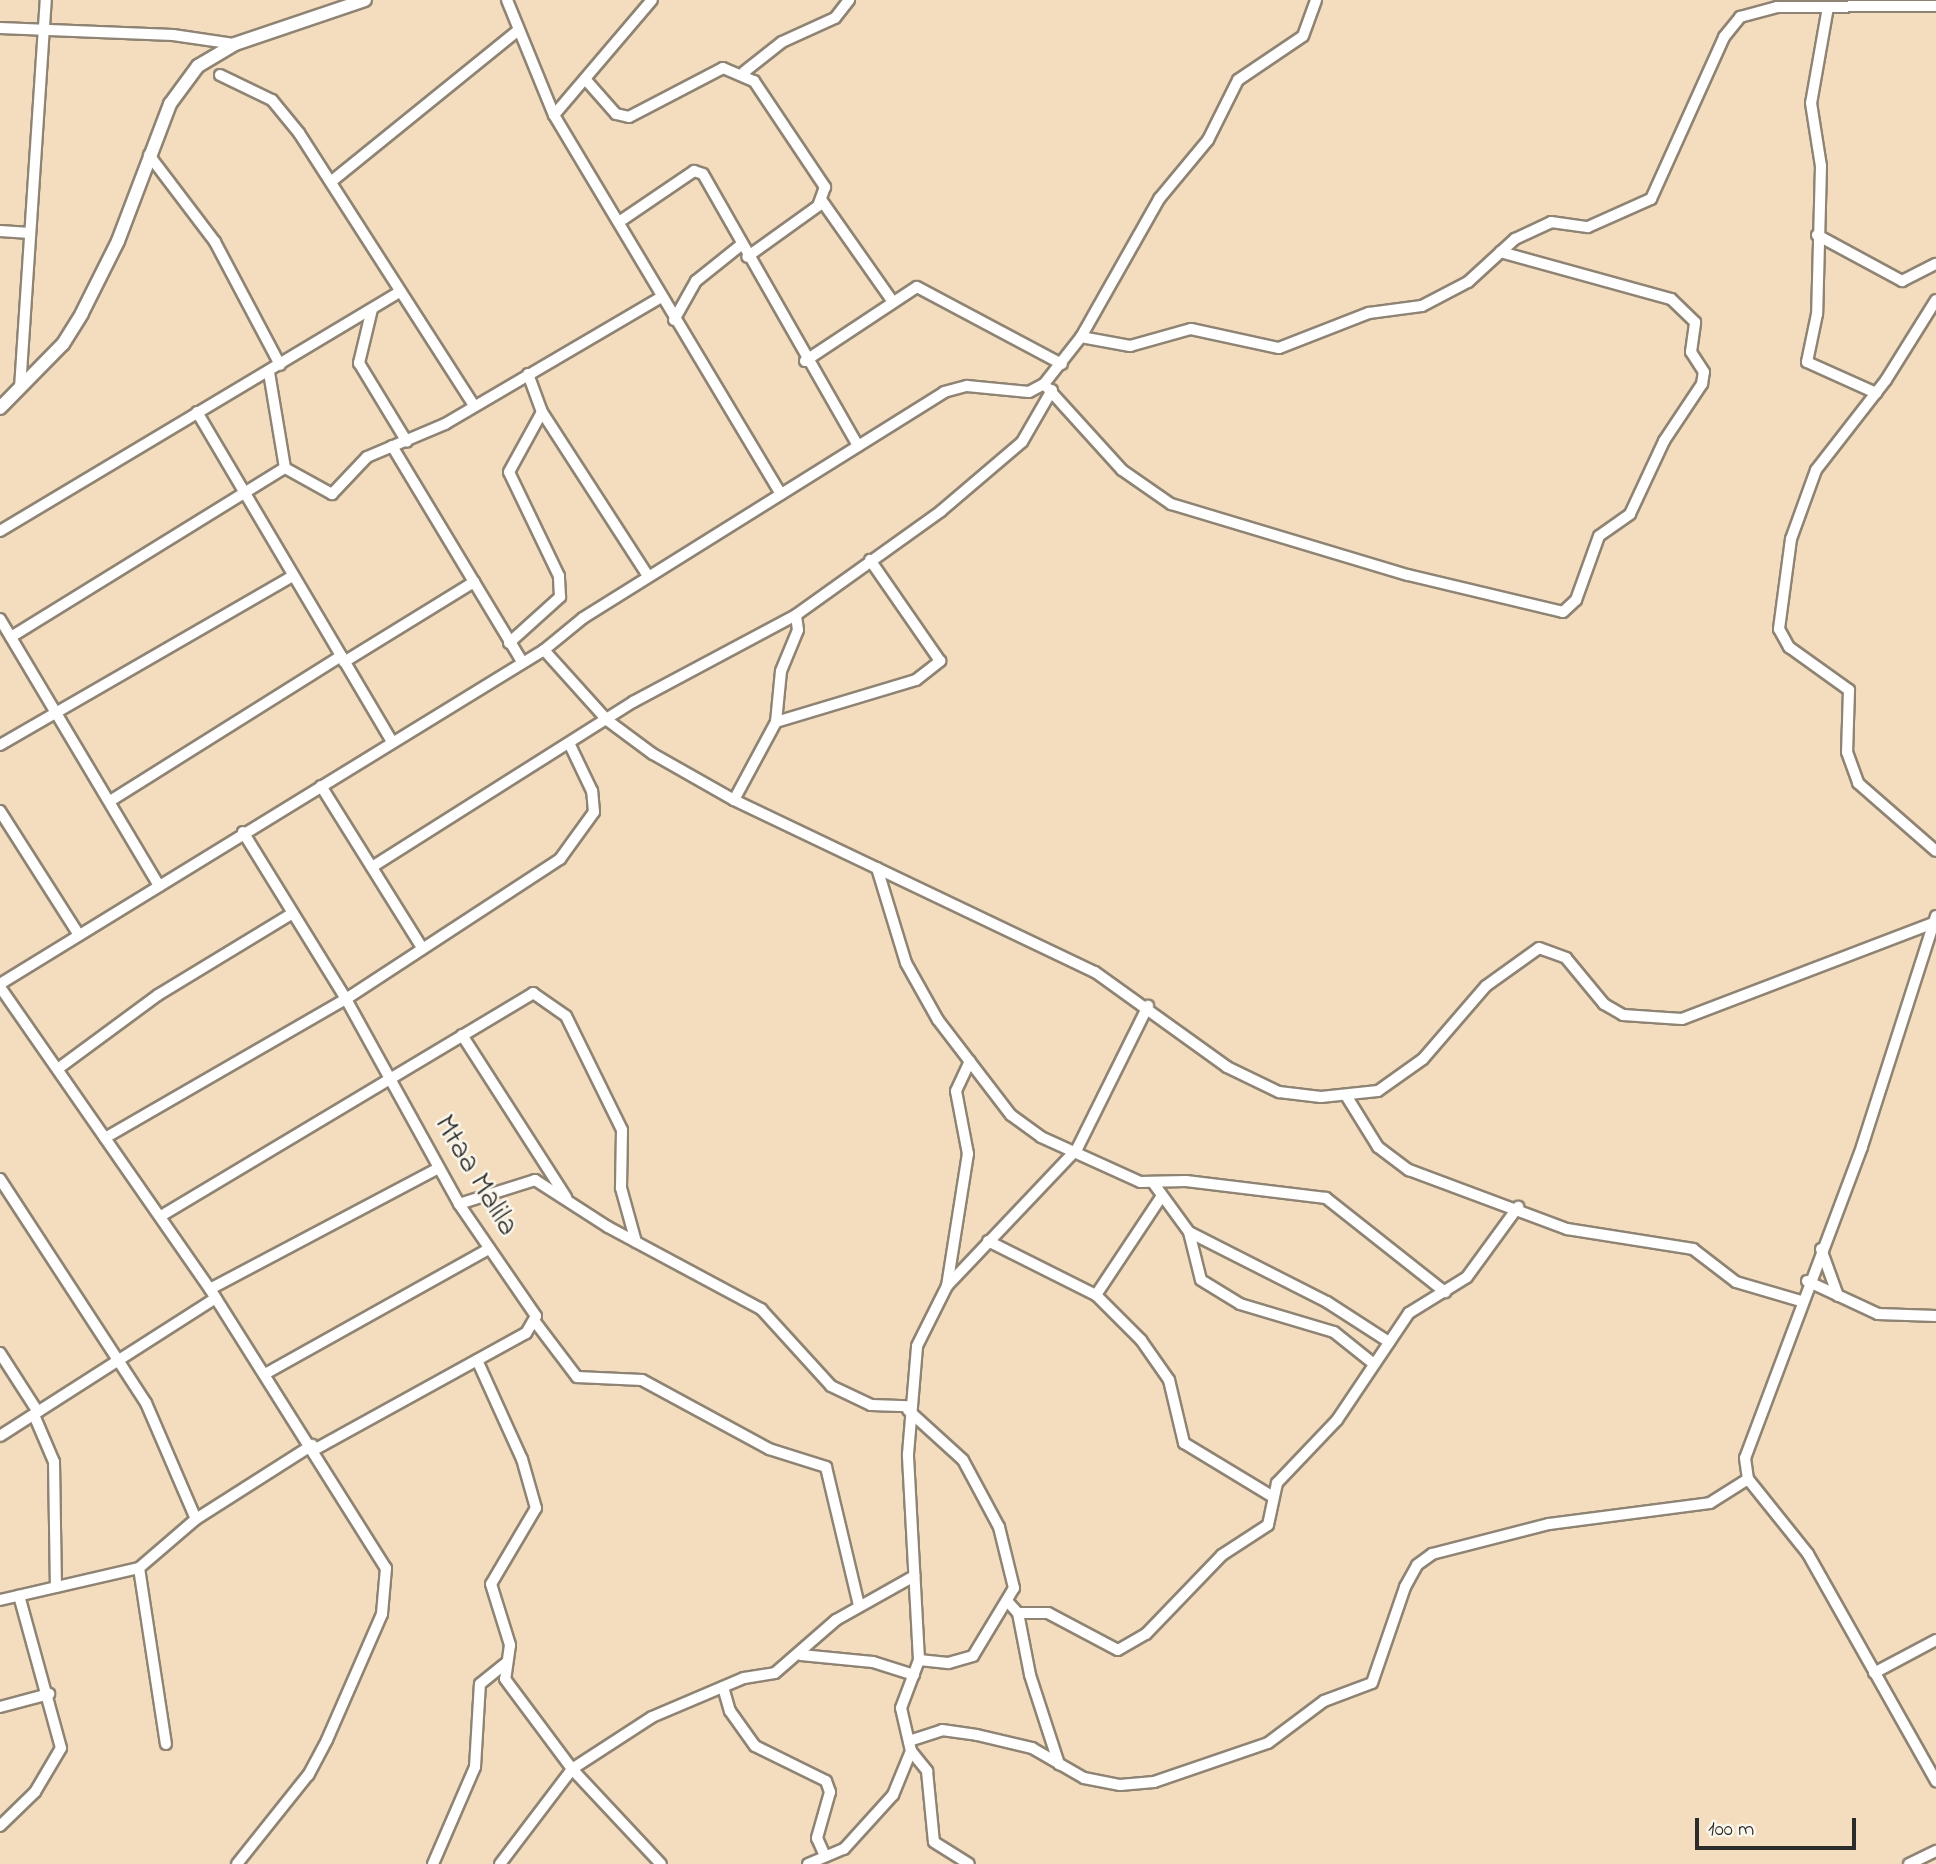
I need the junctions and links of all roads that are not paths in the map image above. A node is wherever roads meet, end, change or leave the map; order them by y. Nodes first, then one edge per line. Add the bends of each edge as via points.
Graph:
1 (46, 0) edge
2 (365, 0) edge
3 (507, 0) edge
4 (652, 0) edge
5 (849, 0) edge
6 (1316, 0) edge
7 (1936, 6) edge
8 (1828, 7) junction
9 (0, 28) edge
10 (43, 29) junction
11 (516, 32) junction
12 (235, 44) junction
13 (744, 72) junction
14 (220, 75) dead end
15 (586, 80) junction
16 (554, 115) junction
17 (149, 155) junction
18 (332, 181) junction
19 (822, 201) junction
20 (619, 222) junction
21 (0, 231) edge
22 (30, 233) junction
23 (1817, 234) junction
24 (741, 244) junction
25 (1500, 252) junction
26 (747, 257) junction
27 (1936, 264) edge
28 (400, 292) junction
29 (660, 298) junction
30 (1936, 300) edge
31 (893, 302) junction
32 (372, 309) junction
33 (674, 320) junction
34 (1081, 337) junction
35 (805, 361) junction
36 (1062, 364) junction
37 (281, 365) junction
38 (268, 372) junction
39 (528, 374) junction
40 (1048, 387) junction
41 (20, 389) junction
42 (1875, 393) junction
43 (474, 406) junction
44 (0, 408) edge
45 (197, 412) junction
46 (542, 412) junction
47 (407, 442) junction
48 (392, 446) junction
49 (858, 446) junction
50 (285, 468) junction
51 (245, 494) junction
52 (781, 494) junction
53 (0, 531) edge
54 (870, 560) junction
55 (648, 576) junction
56 (291, 577) junction
57 (474, 582) junction
58 (796, 615) junction
59 (0, 619) edge
60 (11, 637) junction
61 (509, 643) junction
62 (544, 650) junction
63 (342, 659) junction
64 (521, 660) junction
65 (58, 712) junction
66 (607, 720) junction
67 (776, 722) junction
68 (392, 742) junction
69 (569, 743) junction
70 (0, 745) edge
71 (321, 786) junction
72 (734, 800) junction
73 (110, 802) junction
74 (0, 811) edge
75 (243, 832) junction
76 (1936, 851) edge
77 (372, 867) junction
78 (877, 868) junction
79 (159, 886) junction
80 (291, 914) junction
81 (1935, 920) edge
82 (79, 935) junction
83 (421, 946) junction
84 (0, 985) edge
85 (346, 999) junction
86 (1148, 1006) junction
87 (462, 1035) junction
88 (970, 1061) junction
89 (59, 1068) junction
90 (391, 1082) junction
91 (1347, 1097) junction
92 (105, 1138) junction
93 (1077, 1149) junction
94 (439, 1168) junction
95 (0, 1180) edge
96 (1154, 1184) junction
97 (1161, 1197) junction
98 (568, 1199) junction
99 (459, 1203) junction
100 (1518, 1208) junction
101 (161, 1216) junction
102 (1189, 1232) junction
103 (988, 1241) junction
104 (636, 1242) junction
105 (489, 1249) junction
106 (1821, 1249) junction
107 (1807, 1281) junction
108 (947, 1286) junction
109 (1445, 1292) junction
110 (213, 1293) junction
111 (1096, 1295) junction
112 (1838, 1296) junction
113 (1801, 1301) junction
114 (1936, 1316) edge
115 (536, 1323) junction
116 (1389, 1342) junction
117 (0, 1353) edge
118 (477, 1360) junction
119 (117, 1363) junction
120 (1374, 1364) junction
121 (265, 1374) junction
122 (908, 1408) junction
123 (36, 1414) junction
124 (0, 1436) edge
125 (314, 1447) junction
126 (1748, 1479) junction
127 (1273, 1497) junction
128 (196, 1519) junction
129 (139, 1568) junction
130 (915, 1576) junction
131 (56, 1587) junction
132 (19, 1596) junction
133 (0, 1601) edge
134 (1008, 1602) junction
135 (859, 1605) junction
136 (1018, 1613) junction
137 (1936, 1640) edge
138 (801, 1655) junction
139 (919, 1660) junction
140 (505, 1664) junction
141 (1874, 1673) junction
142 (914, 1675) junction
143 (723, 1687) junction
144 (49, 1694) junction
145 (0, 1707) edge
146 (166, 1744) dead end
147 (910, 1746) junction
148 (1059, 1764) junction
149 (572, 1769) junction
150 (1936, 1781) edge
151 (0, 1826) edge
152 (1936, 1851) edge
153 (825, 1856) junction
154 (237, 1864) edge
155 (433, 1864) edge
156 (500, 1864) edge
157 (661, 1864) edge
158 (808, 1864) edge
159 (969, 1864) edge
160 (1909, 1864) edge

1 - 10 street
2 - 12 main road
3 - 11 street
4 - 15 street
5 - 13 street via 835,18 782,41
6 - 34 street via 1303,36 1238,80 1208,140 1159,199
7 - 8 street
8 - 23 street via 1810,111 1821,152
8 - 25 street via 1777,7 1730,26 1651,199 1588,227 1551,222
9 - 10 street
10 - 12 street
10 - 22 street
11 - 16 street
11 - 18 street
12 - 17 main road via 198,66 184,84
13 - 15 street via 723,68 629,117 616,114
13 - 19 street via 776,106 802,148 825,187
14 - 18 street via 272,100
15 - 16 street
16 - 20 street
17 - 37 street via 215,242
17 - 41 main road via 96,288 63,344
18 - 28 street
19 - 26 street
19 - 31 street
20 - 24 street via 699,170
20 - 29 street
21 - 22 street
22 - 41 street
23 - 27 street via 1902,281
23 - 42 street via 1817,314 1807,362
24 - 26 street
24 - 33 street via 695,281
25 - 34 street via 1468,282 1429,303 1369,313 1279,348 1191,329 1130,346
25 - 40 street via 1671,299 1695,322 1691,352 1704,372 1702,384 1664,441 1630,514 1599,537 1576,600 1563,612 1408,575 1171,503 1122,470
26 - 35 street
28 - 32 street
28 - 43 street
29 - 33 street
29 - 39 street
30 - 42 street
31 - 35 street
31 - 36 street via 917,287
32 - 37 street
32 - 47 street via 359,363
33 - 52 street
34 - 36 street
35 - 49 street
36 - 40 street
37 - 38 street
38 - 45 street
38 - 50 street
39 - 43 street
39 - 46 street
40 - 49 street via 1029,392 967,386 944,392
40 - 54 street via 1022,442 941,512
41 - 44 main road
42 - 76 street via 1816,470 1791,539 1779,629 1789,647 1849,690 1847,752 1858,783
43 - 47 street
45 - 51 street
45 - 53 street
46 - 55 street
46 - 61 street via 509,472 561,586 548,612
47 - 48 street
48 - 50 street via 352,467 332,494
48 - 57 street
49 - 52 street
50 - 51 street
51 - 56 street
51 - 60 street
52 - 55 street
54 - 58 street
54 - 67 street via 940,661 916,680
55 - 62 street
56 - 63 street
56 - 65 street
57 - 61 street
57 - 63 street
58 - 66 street
58 - 67 street via 798,631 781,671
59 - 60 street
60 - 65 street
61 - 64 street
62 - 64 street
62 - 66 street
63 - 68 street
63 - 73 street
64 - 68 street
65 - 70 street
65 - 73 street
66 - 69 street
66 - 72 street
67 - 72 street
68 - 71 street
69 - 77 street
69 - 83 street via 592,791 589,826 527,886
71 - 75 street
71 - 77 street
72 - 78 street
73 - 79 street
74 - 82 street
75 - 79 street
75 - 80 street, Mtaa Malila
77 - 83 street
78 - 86 street via 1095,972
78 - 88 street via 905,963
79 - 82 street
80 - 85 street, Mtaa Malila
80 - 89 street via 158,995
81 - 91 street via 1682,1019 1623,1015 1604,1004 1566,958 1539,948 1486,986 1403,1077 1378,1091
81 - 106 street via 1862,1147
82 - 84 street
83 - 85 street
84 - 89 street
85 - 90 street, Mtaa Malila
85 - 92 street
86 - 91 street via 1258,1084
86 - 93 street
87 - 90 street
87 - 98 street
87 - 104 street via 533,993 566,1016 622,1130 621,1188
88 - 93 street via 1011,1115 1041,1137
88 - 108 street via 956,1098 968,1154
89 - 92 street
90 - 94 street, Mtaa Malila
90 - 101 street
91 - 100 street via 1378,1147 1409,1170
92 - 101 street
93 - 96 street
93 - 103 street
94 - 99 street, Mtaa Malila
94 - 110 street
95 - 119 street
96 - 97 street
96 - 109 street via 1186,1181 1326,1198
97 - 102 street
97 - 111 street
98 - 99 street via 530,1179
98 - 104 street
99 - 105 street, Mtaa Malila
100 - 109 street via 1486,1257
100 - 113 street via 1585,1234 1645,1237 1693,1250 1745,1286
101 - 110 street
102 - 116 street via 1327,1302
102 - 120 street via 1192,1265 1210,1287 1264,1313 1334,1332
103 - 108 street
103 - 111 street
104 - 122 street via 761,1308 831,1387 871,1405
105 - 115 street, Mtaa Malila via 530,1303
105 - 121 street
106 - 107 street
106 - 112 street
107 - 112 street
107 - 113 street
108 - 122 street via 917,1346
109 - 116 street via 1409,1313
110 - 119 street
110 - 121 street
111 - 127 street via 1142,1340 1169,1380 1184,1443
112 - 114 street via 1878,1314
113 - 126 street via 1749,1438
115 - 118 street
115 - 135 street, Mtaa Malila via 577,1377 642,1380 769,1449 826,1467
116 - 120 street
117 - 123 street
118 - 125 street
118 - 140 street via 522,1459 536,1508 491,1584 510,1645
119 - 123 street
119 - 128 street via 146,1403
120 - 127 street via 1337,1420 1278,1483
121 - 125 street
122 - 130 street
122 - 134 street via 963,1460 999,1527 1014,1588
123 - 124 street
123 - 131 street via 54,1462
125 - 128 street
125 - 154 street via 386,1568 388,1594 309,1775
126 - 141 street via 1808,1554
126 - 148 street via 1710,1503 1549,1524 1432,1555 1417,1565 1405,1587 1371,1683 1324,1701 1268,1743 1154,1782 1119,1786 1084,1778
127 - 136 street via 1268,1525 1222,1555 1177,1608 1125,1648 1101,1647 1048,1613
128 - 129 street
129 - 131 street
129 - 146 street
130 - 135 street
130 - 139 street
131 - 132 street
132 - 133 street
132 - 144 street
134 - 136 street
134 - 139 street via 973,1656 948,1663
135 - 138 street
136 - 148 street via 1030,1675
137 - 141 street
138 - 142 street via 873,1662
138 - 143 street via 775,1673
139 - 142 street
140 - 149 street via 505,1679
140 - 155 street via 480,1684 475,1768
141 - 150 street
142 - 147 street via 901,1708
143 - 149 street via 652,1717
143 - 153 street via 730,1711 755,1746 826,1781 830,1792 817,1838
144 - 145 street
144 - 151 street via 61,1733 55,1764
147 - 148 street via 942,1730 1031,1748
147 - 153 street via 893,1795 844,1849
147 - 159 street via 927,1771 934,1842
149 - 156 street
149 - 157 street
152 - 160 street
153 - 158 street

